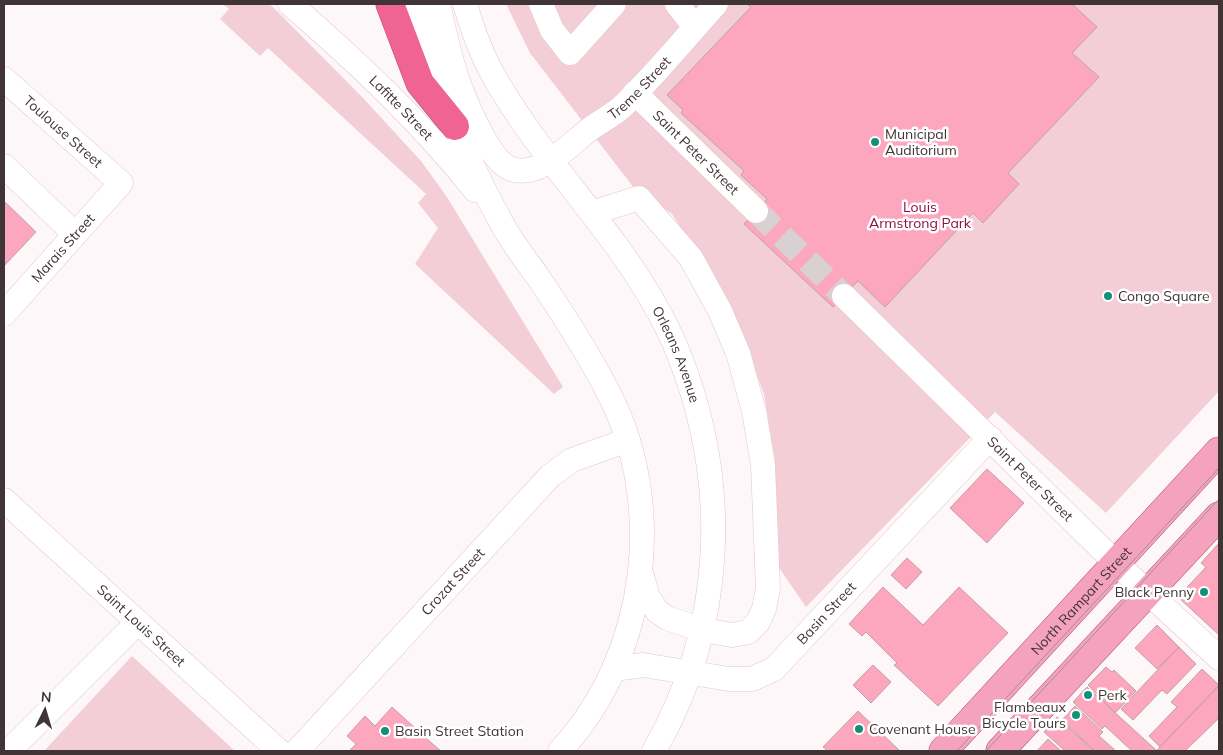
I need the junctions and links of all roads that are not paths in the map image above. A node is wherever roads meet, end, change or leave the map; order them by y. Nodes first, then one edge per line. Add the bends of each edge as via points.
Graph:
1 (290, 4) edge
2 (390, 4) edge
3 (416, 4) edge
4 (438, 4) edge
5 (465, 4) edge
6 (540, 4) edge
7 (614, 4) edge
8 (677, 4) edge
9 (716, 4) edge
10 (695, 27) junction
11 (4, 80) edge
12 (635, 93) junction
13 (454, 126) junction
14 (551, 160) junction
15 (4, 166) edge
16 (122, 183) joint
17 (756, 211) tunnel mouth
18 (592, 213) junction
19 (501, 222) junction
20 (75, 234) junction
21 (844, 296) tunnel mouth
22 (4, 314) edge
23 (990, 438) junction
24 (628, 440) junction
25 (1219, 451) edge
26 (4, 500) edge
27 (1219, 516) edge
28 (1116, 563) junction
29 (640, 569) junction
30 (1148, 592) junction
31 (138, 622) junction
32 (703, 630) junction
33 (1219, 658) edge
34 (614, 669) junction
35 (690, 673) junction
36 (574, 739) edge
37 (9, 751) edge
38 (279, 751) edge
39 (297, 751) edge
40 (654, 751) edge
41 (943, 751) edge
42 (1000, 751) edge

1 - 19 street, Lafitte Street via 379,85 444,151
2 - 13 highway via 420,83
3 - 13 street via 426,45
4 - 14 street, Treme Street via 459,84 496,158 509,168 524,170 537,168
5 - 14 street, Orleans Avenue via 491,72 513,109
6 - 7 street via 552,30 570,52
8 - 10 street
9 - 10 street, Treme Street
10 - 12 street, Treme Street
11 - 16 street, Toulouse Street
12 - 14 street, Treme Street via 623,106
12 - 17 street, Saint Peter Street
13 - 19 street
14 - 18 street, Orleans Avenue
15 - 20 street
16 - 20 street, Marais Street
18 - 32 street, Orleans Avenue via 661,315 696,402 706,444 714,521 713,568
18 - 32 street via 639,198 691,258 738,353 754,411 763,465 768,588 764,609 748,632 732,635
19 - 24 street via 606,387
20 - 22 street, Marais Street
21 - 23 street, Saint Peter Street
23 - 28 street, Saint Peter Street
23 - 35 street, Basin Street via 774,669 752,679
24 - 29 street via 641,503
24 - 39 street, Crozat Street via 572,460 550,476
25 - 28 main road, North Rampart Street
26 - 31 street, Saint Louis Street
27 - 30 main road
28 - 30 street, Saint Peter Street
28 - 41 main road, North Rampart Street
29 - 32 street via 648,597 657,611 667,618
29 - 34 street via 634,610
30 - 33 street, Saint Peter Street
30 - 42 main road
31 - 37 street
31 - 38 street, Saint Louis Street
32 - 35 street, Orleans Avenue
34 - 35 street, Basin Street via 643,665
34 - 36 street
35 - 40 street, Orleans Avenue via 675,713

